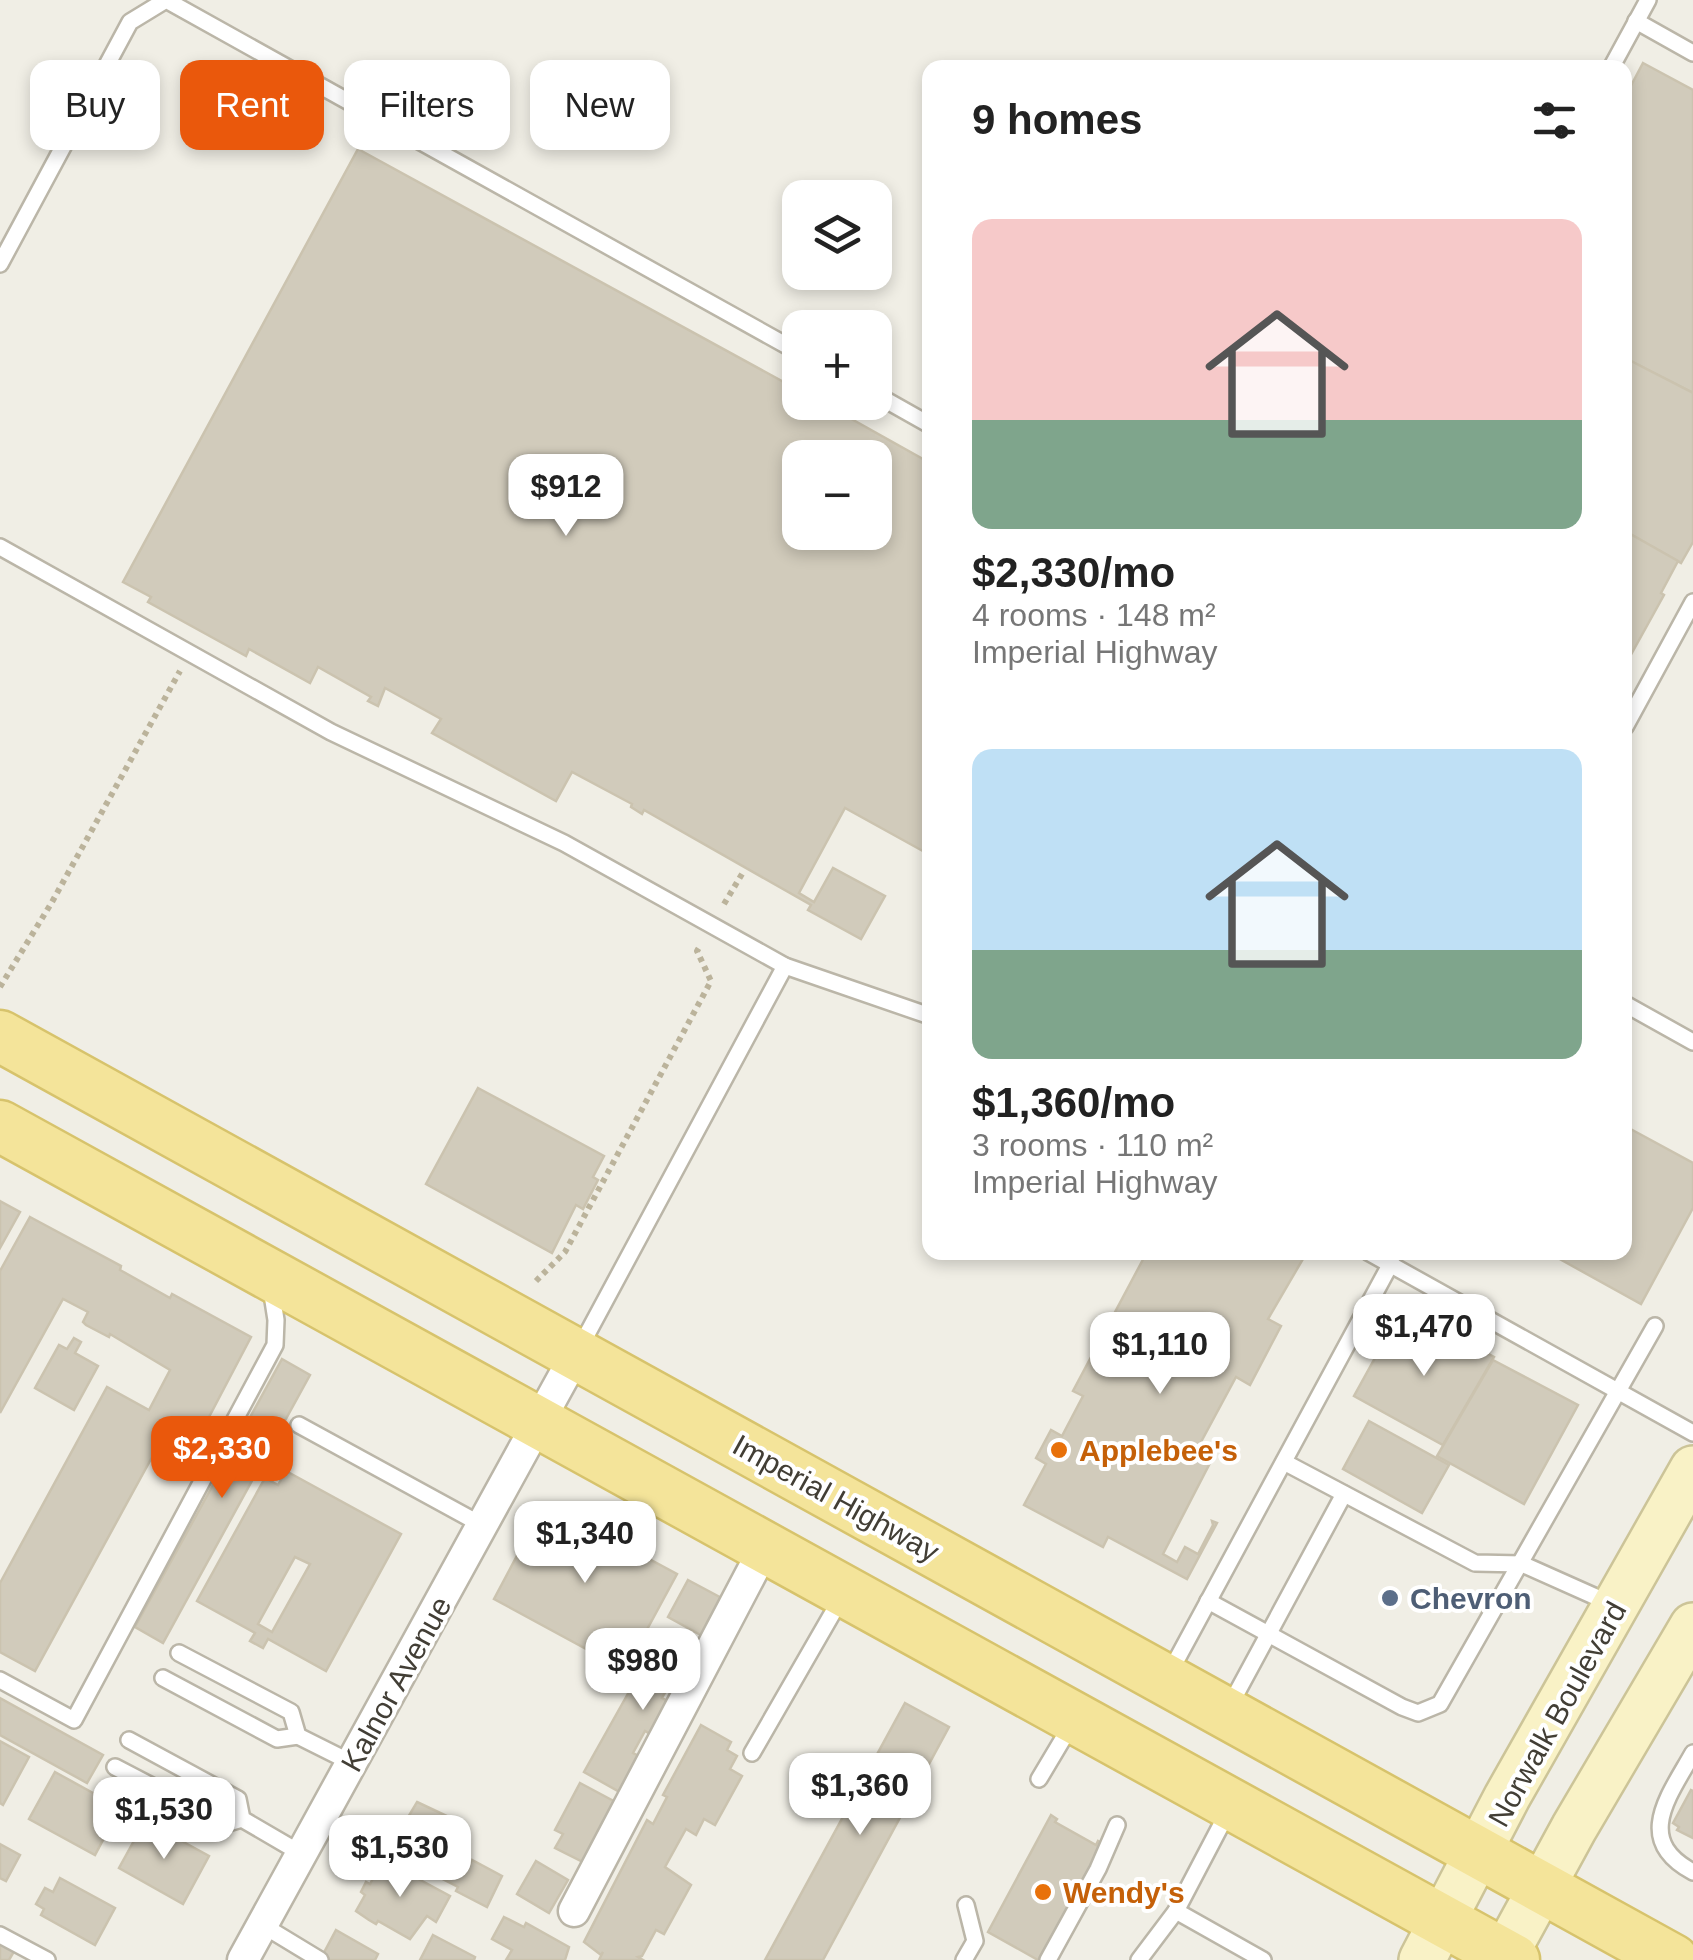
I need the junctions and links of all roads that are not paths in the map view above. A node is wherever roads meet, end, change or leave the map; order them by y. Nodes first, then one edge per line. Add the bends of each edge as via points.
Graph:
1 (1648, 0) edge
2 (1636, 21) junction
3 (1693, 53) edge
4 (1616, 60) edge
5 (0, 264) edge
6 (782, 343) edge
7 (892, 404) edge
8 (922, 420) edge
9 (0, 547) edge
10 (1693, 602) edge
11 (1632, 714) edge
12 (785, 966) junction
13 (1632, 1008) edge
14 (922, 1013) edge
15 (0, 1036) edge
16 (1693, 1042) edge
17 (0, 1126) edge
18 (1391, 1260) edge
19 (1394, 1260) edge
20 (269, 1274) junction
21 (1656, 1326) dead end
22 (576, 1354) junction
23 (1620, 1392) junction
24 (538, 1423) junction
25 (299, 1425) dead end
26 (1693, 1433) edge
27 (1284, 1462) junction
28 (1693, 1469) edge
29 (1344, 1494) junction
30 (482, 1525) junction
31 (765, 1547) junction
32 (1522, 1564) junction
33 (845, 1592) junction
34 (1208, 1601) junction
35 (1618, 1606) junction
36 (1693, 1626) edge
37 (1268, 1634) junction
38 (179, 1653) dead end
39 (162, 1678) dead end
40 (0, 1680) edge
41 (1166, 1680) junction
42 (1226, 1713) junction
43 (1075, 1718) junction
44 (298, 1736) junction
45 (130, 1740) dead end
46 (752, 1753) dead end
47 (1693, 1753) edge
48 (352, 1763) junction
49 (115, 1767) dead end
50 (1039, 1779) dead end
51 (1232, 1804) junction
52 (242, 1819) junction
53 (1117, 1825) dead end
54 (1479, 1853) junction
55 (302, 1854) junction
56 (1693, 1872) edge
57 (1542, 1888) junction
58 (966, 1906) dead end
59 (574, 1911) dead end
60 (1176, 1911) junction
61 (264, 1926) junction
62 (0, 1935) edge
63 (1433, 1941) edge
64 (1507, 1958) edge
65 (46, 1960) edge
66 (243, 1960) edge
67 (320, 1960) edge
68 (964, 1960) edge
69 (1048, 1960) edge
70 (1139, 1960) edge
71 (1262, 1960) edge
72 (1673, 1960) edge

1 - 2 lane
2 - 3 lane
2 - 4 lane
5 - 6 lane via 130,22 166,0
7 - 8 lane
9 - 12 lane via 331,732 564,844
10 - 11 lane
12 - 14 lane
12 - 22 lane
13 - 16 lane
15 - 22 main road, Imperial Highway
17 - 20 main road
18 - 27 lane
19 - 23 lane
20 - 24 main road
20 - 40 lane via 274,1346 74,1720
21 - 23 lane
22 - 24 street, Kalnor Avenue
22 - 41 main road, Imperial Highway
23 - 26 lane
23 - 32 lane
24 - 30 street, Kalnor Avenue
24 - 31 main road
25 - 30 lane
27 - 29 lane
27 - 34 lane
28 - 35 main road, Norwalk Boulevard
29 - 32 lane via 1476,1563
29 - 37 lane
30 - 48 street, Kalnor Avenue
31 - 33 main road
31 - 59 street
32 - 35 lane
32 - 37 lane via 1440,1704 1418,1713
33 - 43 main road
33 - 46 lane
34 - 37 lane
34 - 41 lane
35 - 54 main road, Norwalk Boulevard
36 - 57 main road
37 - 42 lane
38 - 44 lane via 291,1712
39 - 44 lane via 277,1739
41 - 42 main road, Imperial Highway
42 - 54 main road, Imperial Highway
43 - 50 lane
43 - 51 main road
44 - 48 lane
45 - 52 lane via 238,1800
47 - 56 lane via 1660,1822 1665,1848
48 - 55 street, Kalnor Avenue
49 - 52 lane via 225,1824
51 - 60 lane
51 - 63 main road
52 - 55 lane
53 - 69 lane
54 - 57 main road, Imperial Highway
54 - 63 main road, Norwalk Boulevard
55 - 61 street, Kalnor Avenue
57 - 64 main road
57 - 72 main road, Imperial Highway
58 - 68 lane via 974,1941
60 - 70 lane
60 - 71 lane
61 - 66 street, Kalnor Avenue
61 - 67 lane
62 - 65 lane
63 - 64 main road

